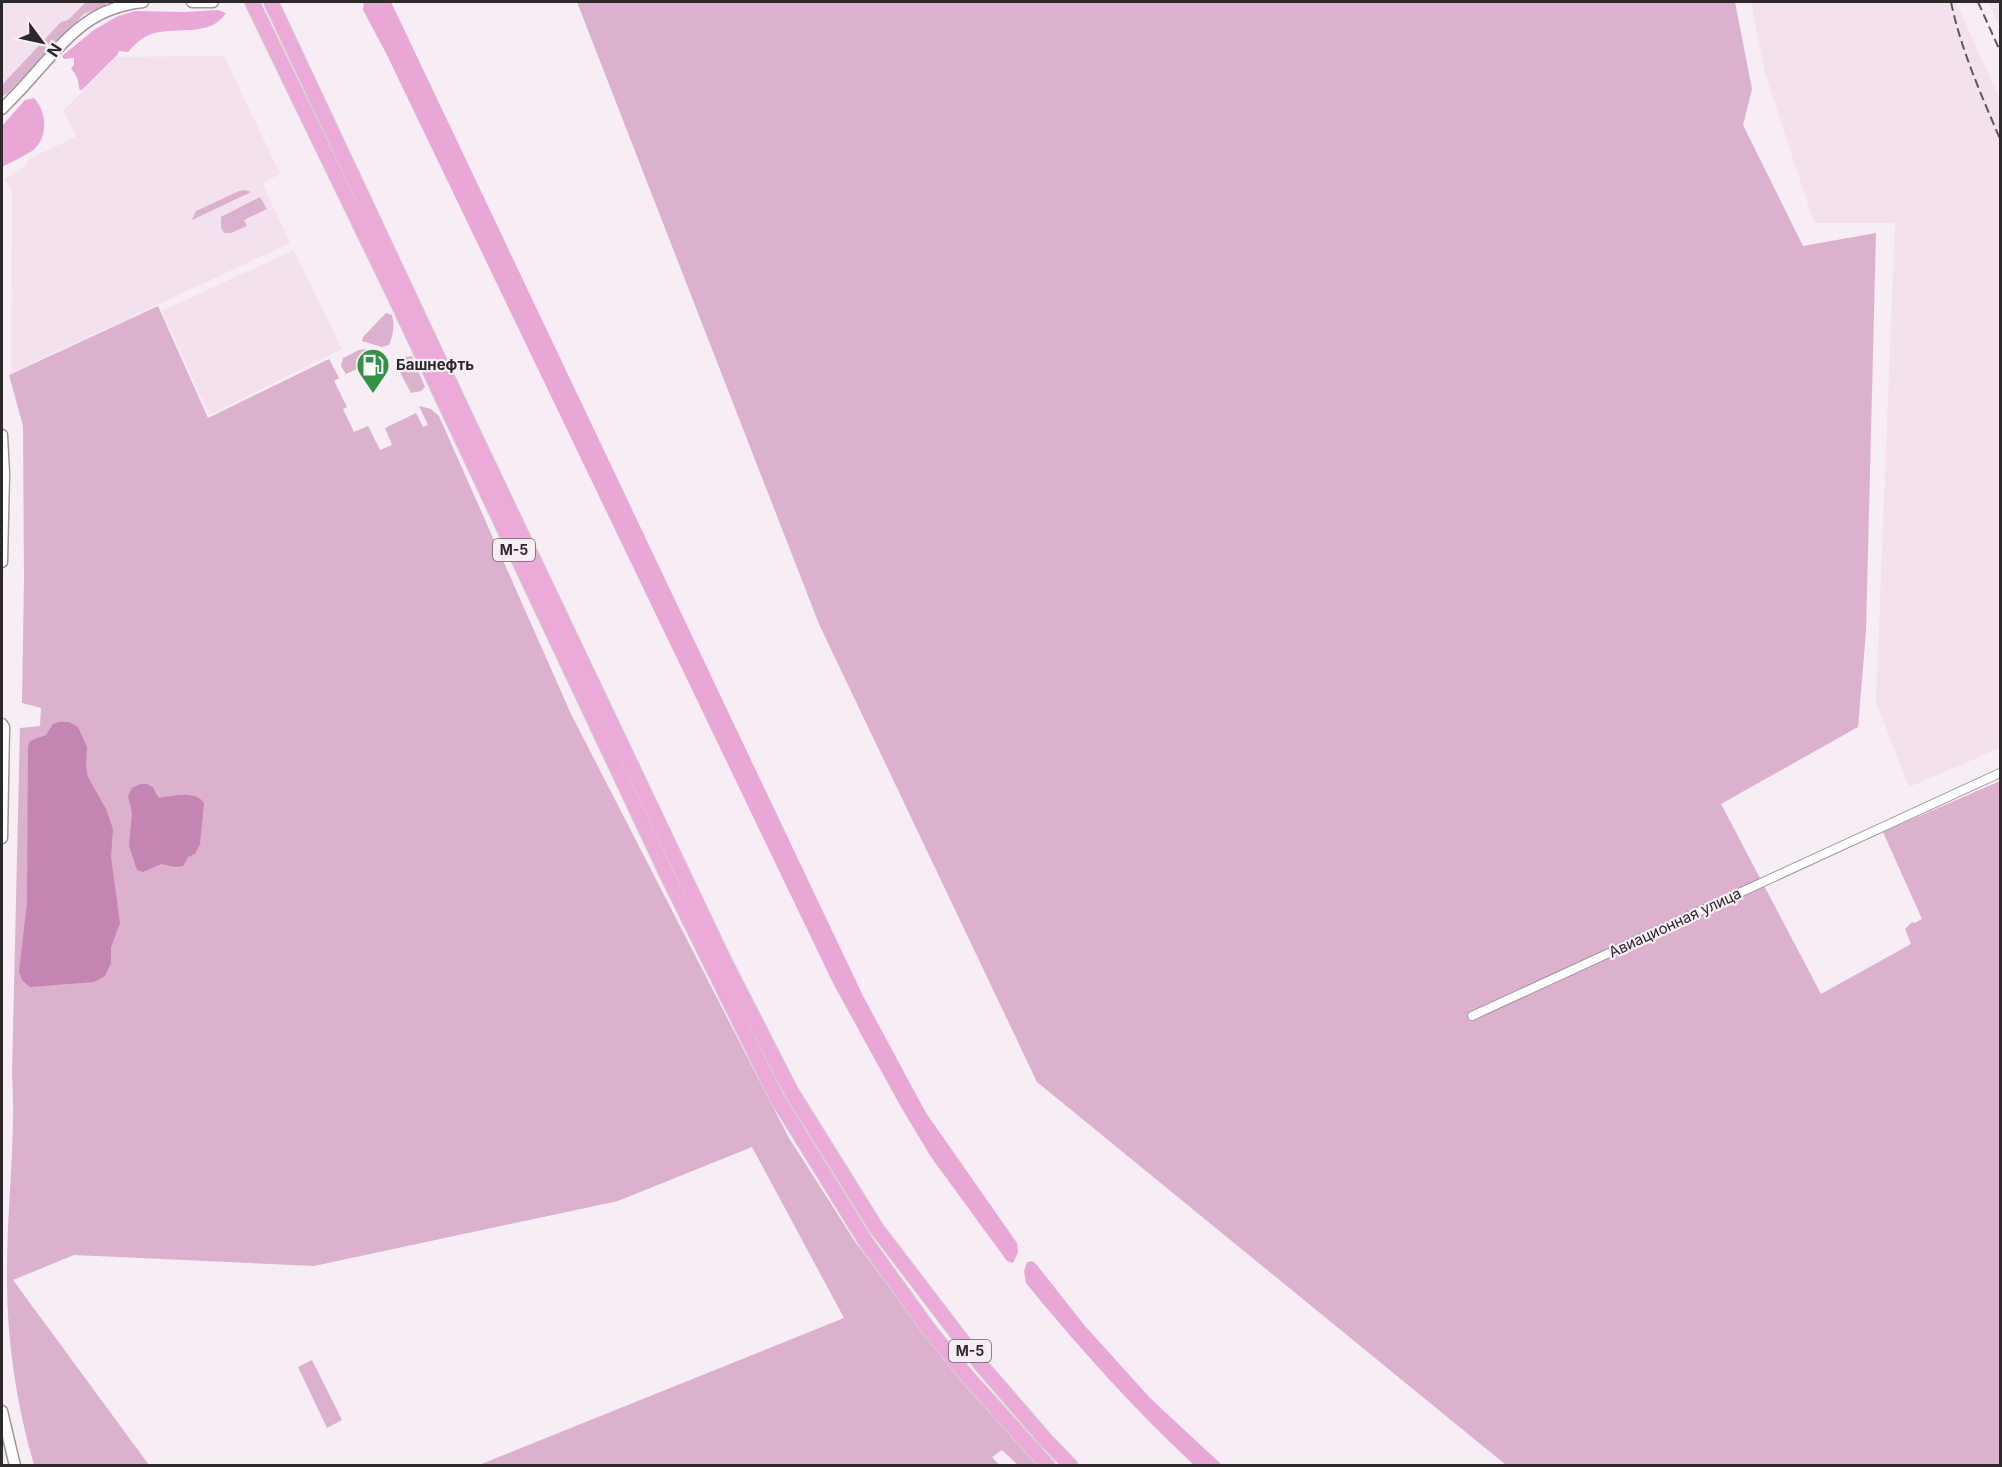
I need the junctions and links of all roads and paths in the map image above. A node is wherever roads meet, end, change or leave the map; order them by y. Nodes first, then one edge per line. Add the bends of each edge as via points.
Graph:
1 (143, 2) edge
2 (192, 2) edge
3 (213, 2) edge
4 (252, 2) edge
5 (271, 2) edge
6 (2, 109) edge
7 (2, 435) edge
8 (2, 562) edge
9 (2, 724) edge
10 (2001, 773) edge
11 (2, 838) edge
12 (1472, 1016) dead end
13 (2, 1411) edge
14 (15, 1466) edge
15 (1048, 1466) edge
16 (1071, 1466) edge

1 - 6 street via 124,3 84,22
2 - 3 street
4 - 15 highway, М-5 via 668,878 777,1098 866,1242 931,1332
5 - 16 highway, М-5 via 719,950 791,1091 876,1229 981,1365
7 - 8 street
9 - 11 street
10 - 12 street, Авиационная улица
13 - 14 street

